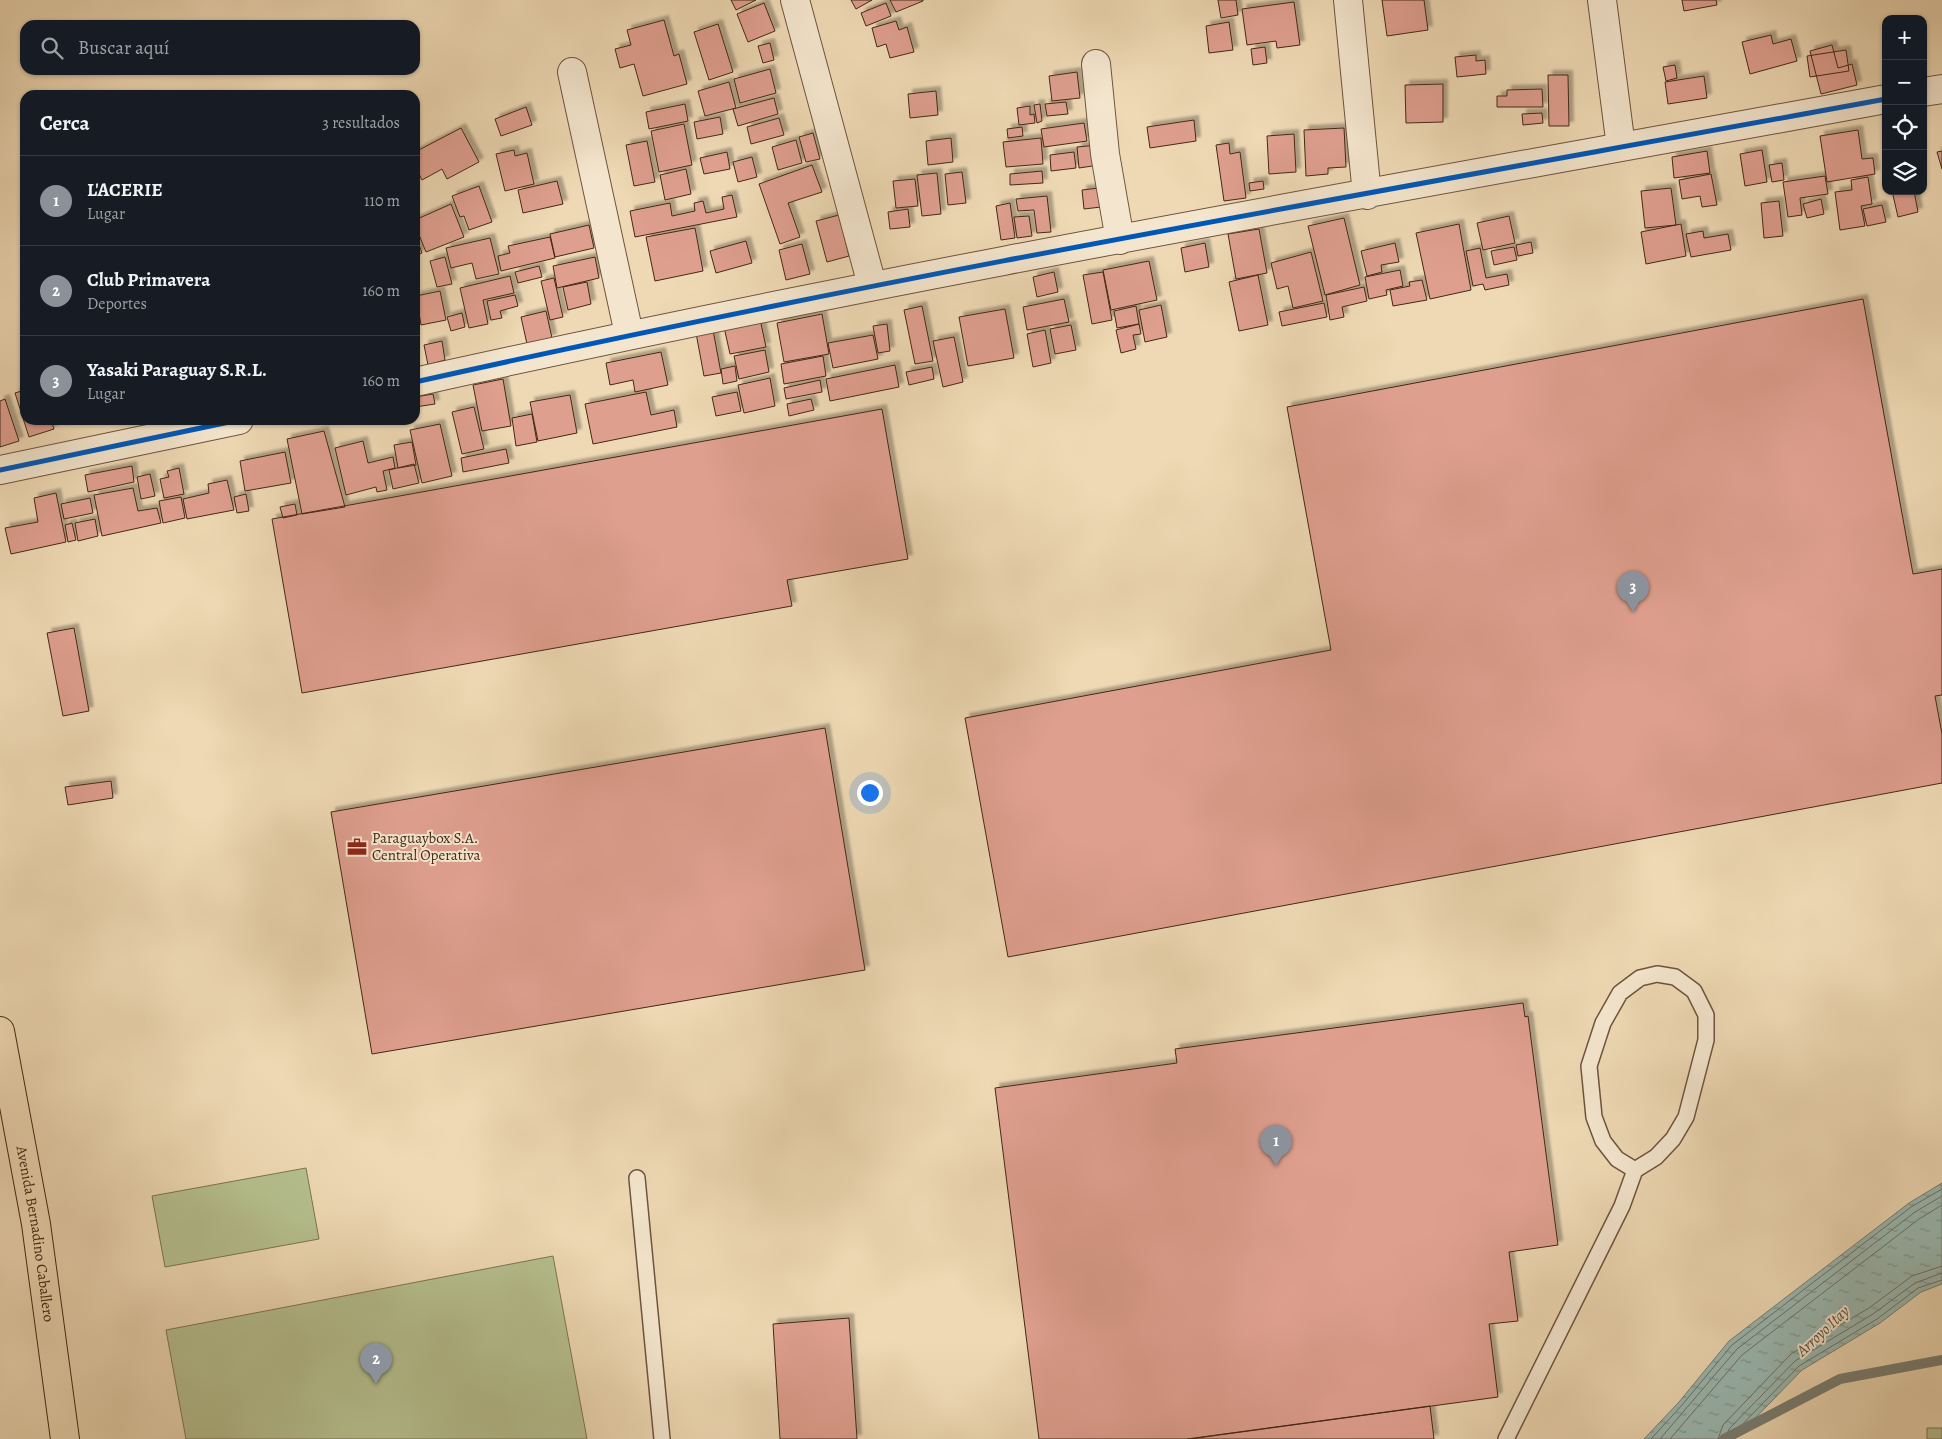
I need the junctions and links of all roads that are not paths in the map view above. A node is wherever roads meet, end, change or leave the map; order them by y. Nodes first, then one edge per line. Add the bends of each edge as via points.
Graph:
1 (795, 0) edge
2 (1348, 0) edge
3 (1602, 0) edge
4 (1096, 64) dead end
5 (572, 72) dead end
6 (1942, 88) edge
7 (1927, 91) edge
8 (1882, 100) edge
9 (1621, 148) junction
10 (1367, 195) junction
11 (1120, 240) junction
12 (872, 285) junction
13 (629, 334) junction
14 (420, 381) edge
15 (215, 425) edge
16 (0, 470) edge
17 (0, 1031) edge
18 (1635, 1170) junction
19 (637, 1178) dead end
20 (65, 1439) edge
21 (662, 1439) edge
22 (1506, 1439) edge

1 - 12 street
2 - 10 street
3 - 9 street
4 - 11 street via 1105,154
5 - 13 street
6 - 7 street
8 - 9 street
9 - 10 street
10 - 11 street
11 - 12 street
12 - 13 street
13 - 14 street
15 - 16 street
17 - 20 main road, Avenida Bernadino Caballero via 36,1224
18 - 18 lane via 1616,1159 1603,1141 1594,1117 1589,1066 1602,1022 1620,993 1640,978 1657,974 1675,977 1694,991 1706,1015 1706,1040 1686,1116 1673,1139
18 - 22 lane via 1622,1206
19 - 21 lane

